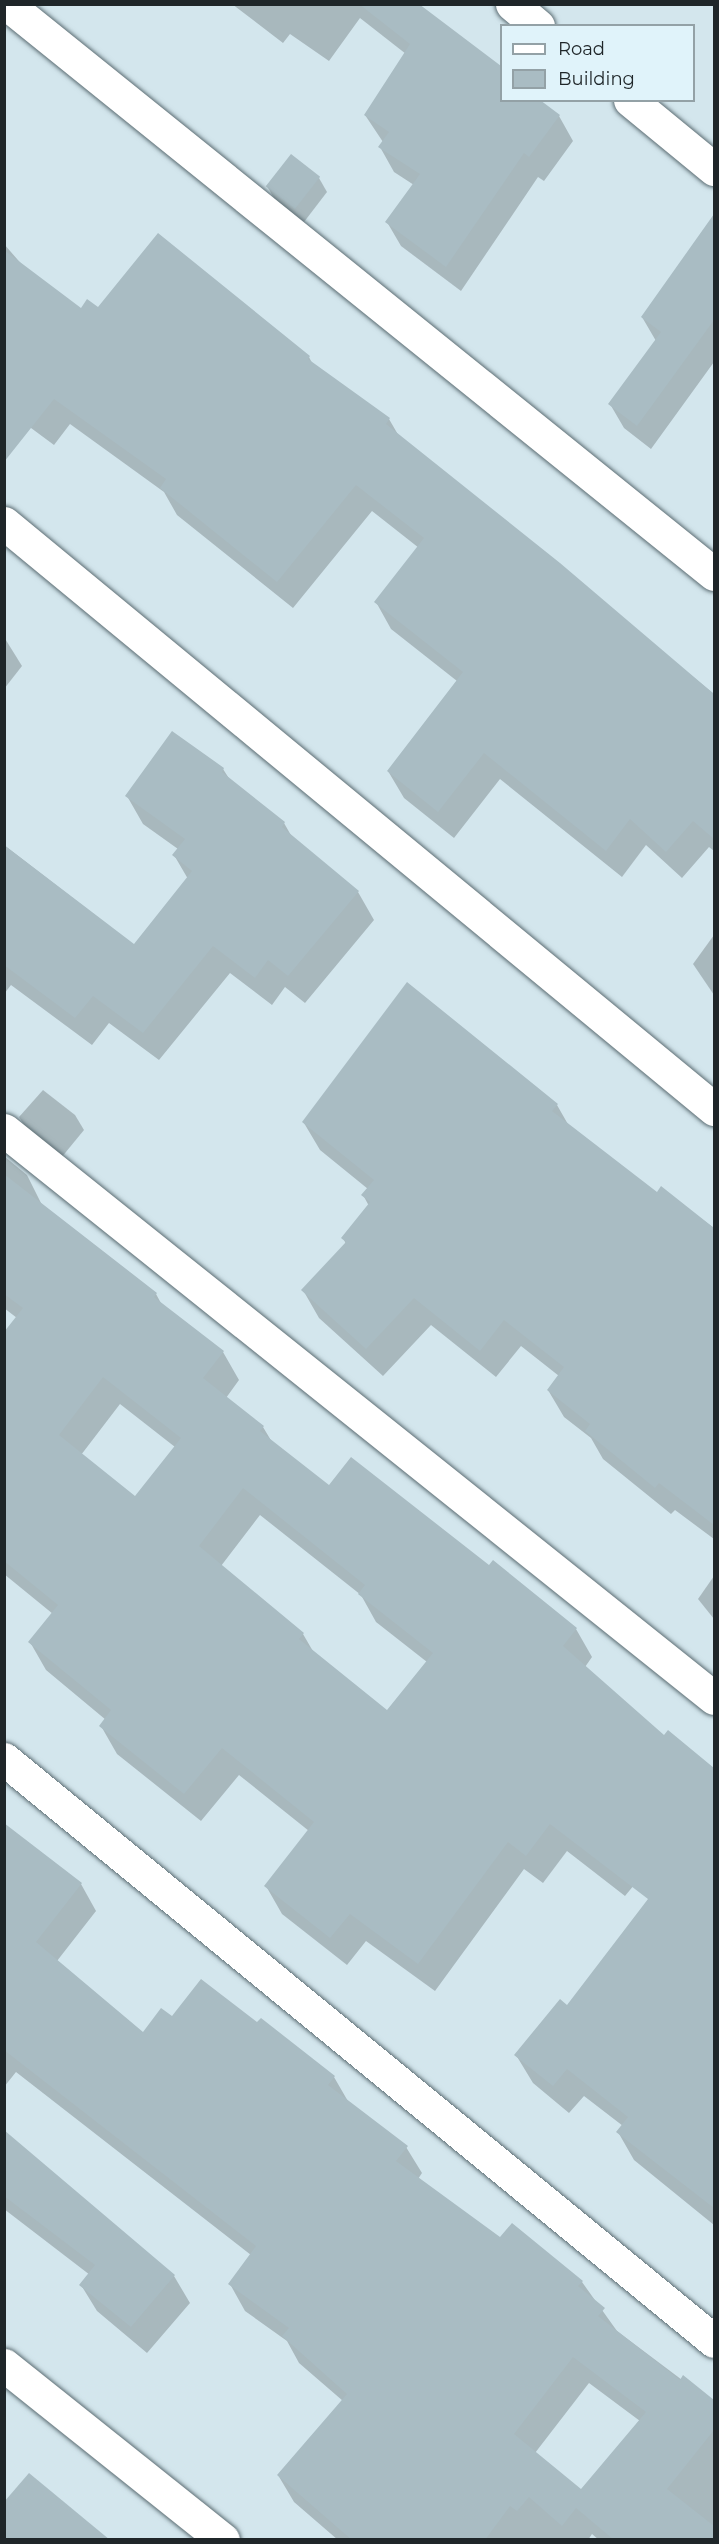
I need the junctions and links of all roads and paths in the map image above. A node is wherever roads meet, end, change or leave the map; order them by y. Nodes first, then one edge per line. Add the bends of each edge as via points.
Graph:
1 (7, 4) edge
2 (512, 4) edge
3 (536, 24) edge
4 (632, 102) edge
5 (714, 169) edge
6 (4, 524) edge
7 (714, 574) edge
8 (714, 1109) edge
9 (4, 1130) edge
10 (714, 1698) edge
11 (4, 1760) edge
12 (714, 2341) edge
13 (4, 2365) edge
14 (222, 2540) edge

1 - 7 street
2 - 3 street
4 - 5 street
6 - 8 street
9 - 10 street
11 - 12 street
13 - 14 street

